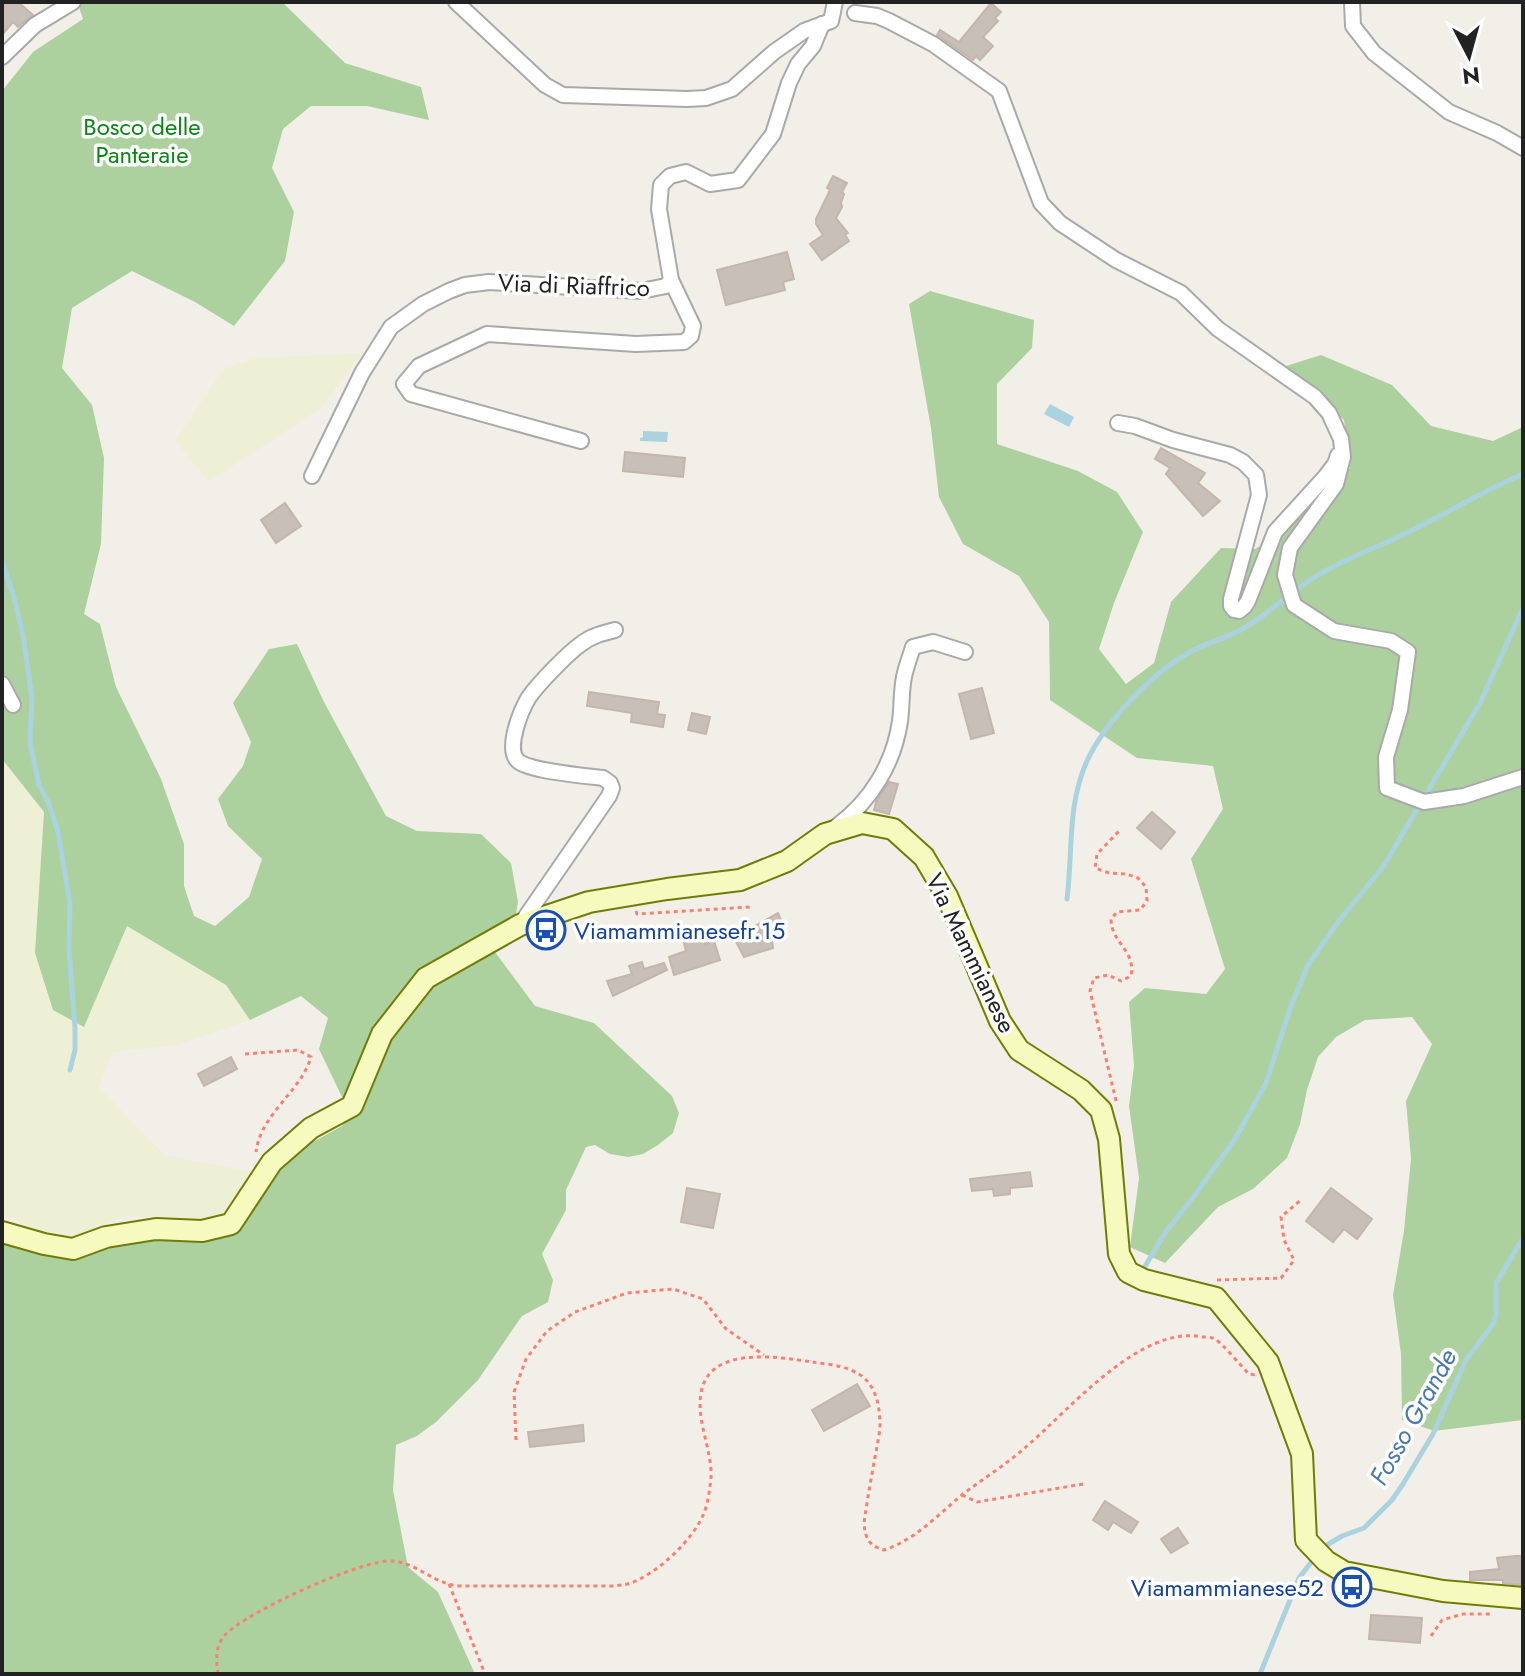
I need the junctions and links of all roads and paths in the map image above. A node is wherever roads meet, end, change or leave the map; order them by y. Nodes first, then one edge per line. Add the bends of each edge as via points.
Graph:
1 (73, 2) edge
2 (456, 2) edge
3 (835, 2) edge
4 (1352, 2) edge
5 (873, 5) dead end
6 (855, 13) junction
7 (827, 23) junction
8 (2, 57) edge
9 (1523, 148) edge
10 (671, 280) junction
11 (1118, 423) dead end
12 (1341, 439) junction
13 (581, 441) dead end
14 (312, 476) dead end
15 (615, 630) dead end
16 (965, 652) dead end
17 (2, 684) edge
18 (13, 705) dead end
19 (1523, 777) edge
20 (1119, 831) dead end
21 (825, 834) junction
22 (629, 895) junction
23 (750, 907) dead end
24 (520, 925) junction
25 (245, 1054) dead end
26 (1119, 1110) dead end
27 (264, 1175) junction
28 (1302, 1199) dead end
29 (2, 1232) edge
30 (1190, 1291) junction
31 (764, 1356) junction
32 (1276, 1378) junction
33 (516, 1440) dead end
34 (1083, 1484) dead end
35 (962, 1495) junction
36 (449, 1584) junction
37 (1523, 1598) edge
38 (1494, 1614) dead end
39 (1431, 1636) dead end
40 (218, 1674) edge
41 (485, 1674) edge

1 - 8 street via 35,25
2 - 7 street via 545,85 563,95 584,97 706,98 732,89 804,31
3 - 7 street, Via di Riaffrico
4 - 9 street via 1353,26 1374,53 1449,112
5 - 6 street
6 - 7 street
6 - 12 street via 900,26 999,91 1041,203 1060,223 1181,293 1218,329 1315,397
7 - 10 street, Via di Riaffrico via 798,64 773,134 738,180 710,184 686,172 661,185 659,209
10 - 13 street via 693,326 684,342 487,334 419,366 404,384 411,394
10 - 14 street, Via di Riaffrico via 641,291 489,282 465,285 423,304 382,338
11 - 12 street via 1230,455 1256,475 1259,495 1231,599 1239,611 1248,601 1275,532 1335,464
12 - 19 street via 1336,484 1290,548 1285,575 1294,605 1334,631 1391,641 1408,652 1400,710 1386,757 1387,788 1424,802
15 - 24 street via 584,642 561,662 529,698 512,741 519,762 603,778 612,788
16 - 21 street via 933,642 913,647 891,756 873,791
17 - 18 street
20 - 26 path via 1097,854 1095,868 1138,878 1146,887 1147,901 1140,910 1117,912 1111,919 1133,966 1131,976 1121,981 1108,975 1094,978 1090,991
21 - 22 main road, Via Mammianese via 787,861 740,880
21 - 30 main road, Via Mammianese via 862,823 893,829 924,857 947,896 1000,1021 1019,1050 1081,1090 1101,1110 1109,1139 1119,1254 1128,1272
22 - 23 path via 637,914
22 - 24 main road, Via Mammianese
24 - 27 main road, Via Mammianese via 426,978 382,1034 352,1106 311,1128
25 - 27 path via 298,1050 311,1057 306,1072 261,1133 255,1151
27 - 29 main road, Via Mammianese via 231,1224 202,1231 156,1229 73,1249
28 - 30 path via 1281,1217 1294,1260 1281,1278 1220,1279
30 - 32 main road, Via Mammianese via 1216,1298
31 - 33 path via 726,1329 703,1299 673,1289 627,1293 575,1312 547,1331 526,1359 514,1392
31 - 35 path via 853,1371 867,1379 876,1394 880,1429 864,1534 876,1548 895,1547
31 - 36 path via 730,1361 705,1380 701,1421 711,1477 704,1513 690,1536 650,1574 613,1586
32 - 35 path via 1249,1374 1215,1339 1170,1337 1120,1363 1024,1449
32 - 37 main road, Via Mammianese via 1302,1454 1306,1540 1326,1561 1344,1572 1443,1591
34 - 35 path via 977,1502
36 - 40 path via 392,1561 322,1582 266,1607 225,1635 218,1647
36 - 41 path
38 - 39 path via 1442,1620

